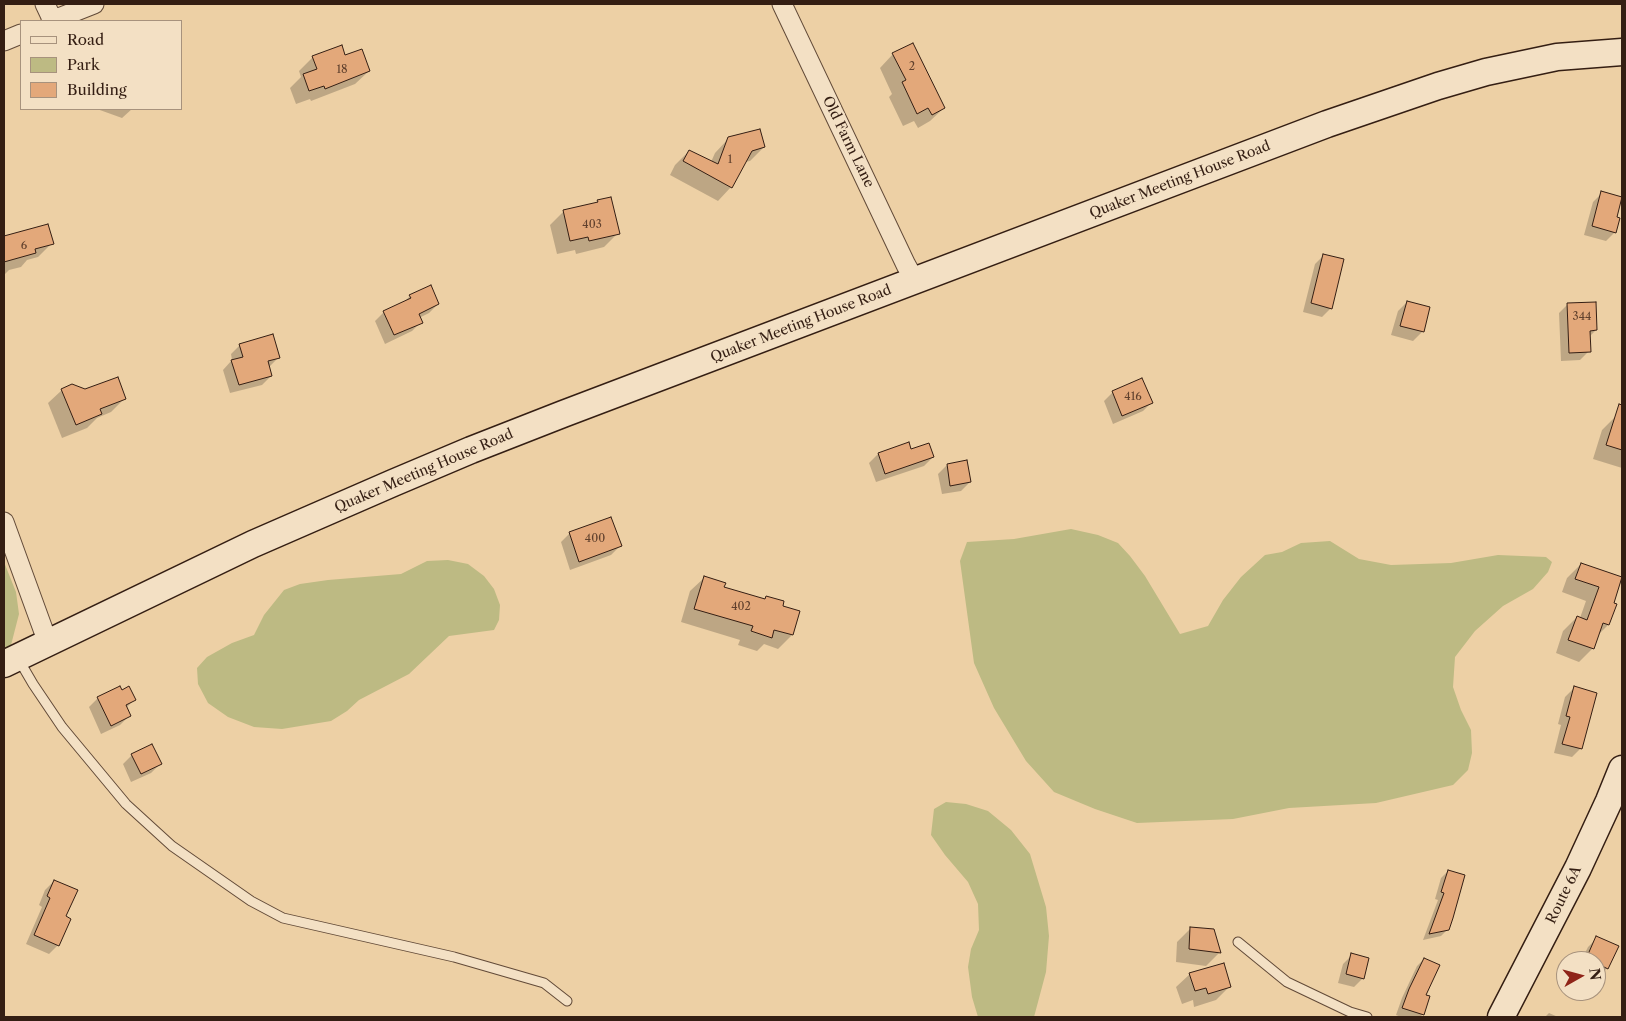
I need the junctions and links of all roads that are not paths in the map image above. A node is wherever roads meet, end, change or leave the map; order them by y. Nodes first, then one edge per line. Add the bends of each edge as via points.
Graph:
1 (45, 4) edge
2 (94, 4) edge
3 (782, 4) edge
4 (52, 20) edge
5 (54, 20) edge
6 (20, 34) edge
7 (4, 41) edge
8 (1622, 52) edge
9 (916, 281) junction
10 (4, 522) edge
11 (48, 643) junction
12 (10, 661) edge
13 (1622, 769) edge
14 (1238, 942) dead end
15 (567, 1001) dead end
16 (1367, 1017) edge
17 (1501, 1017) edge

1 - 4 street
2 - 5 street
3 - 9 street, Old Farm Lane
6 - 7 street
8 - 9 main road, Quaker Meeting House Road via 1523,63 1438,86 1327,124
9 - 11 main road, Quaker Meeting House Road via 562,414 393,483 253,544
10 - 11 street
11 - 12 main road, Quaker Meeting House Road
12 - 15 lane via 33,684 62,727 126,804 172,846 251,901 282,918 454,957 544,983
13 - 17 main road, Route 6A via 1578,868
14 - 16 lane via 1287,982

